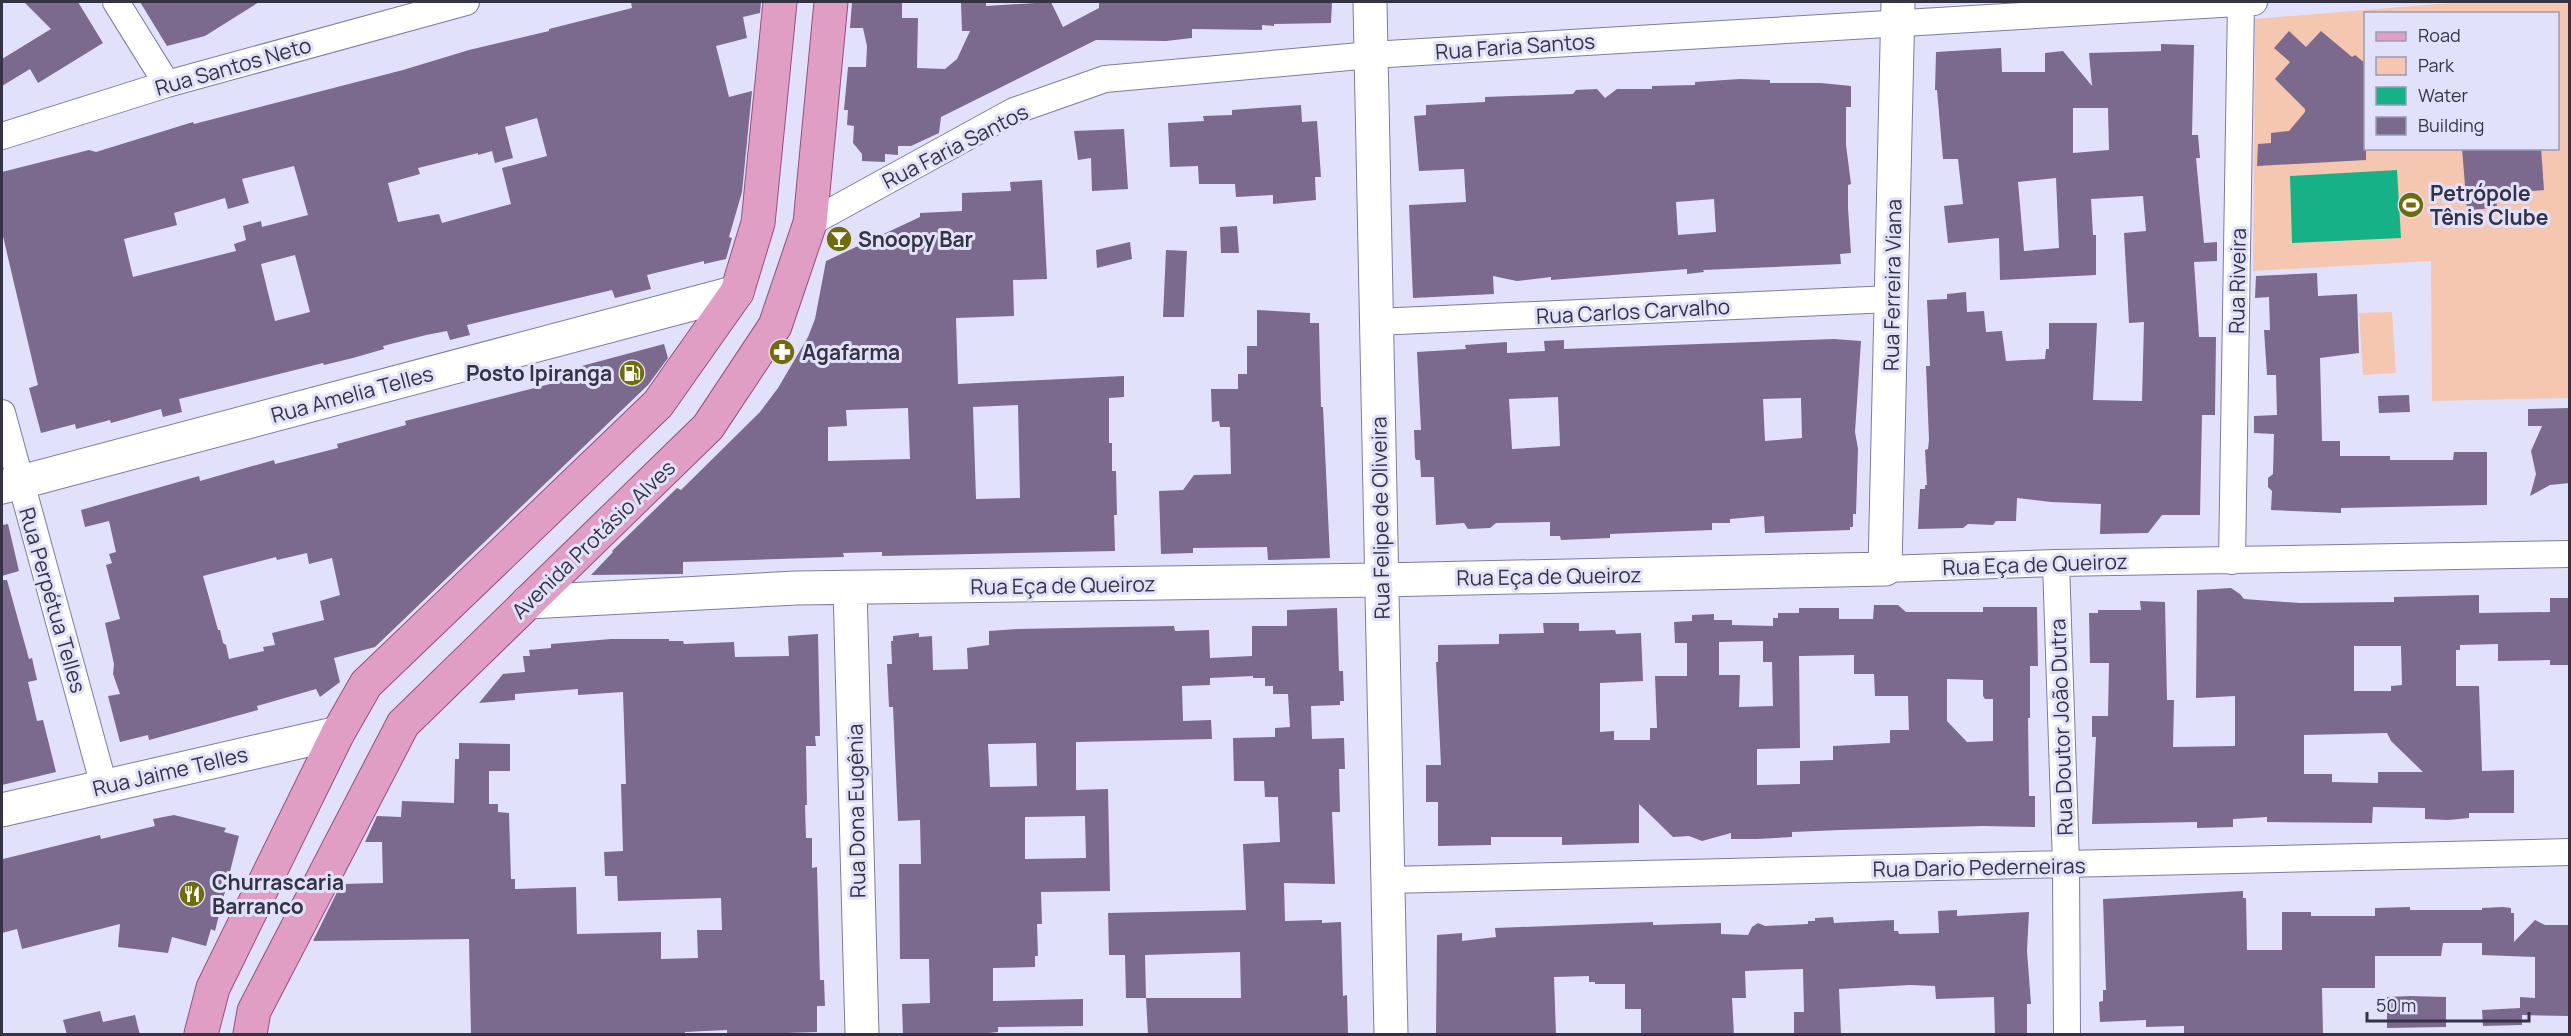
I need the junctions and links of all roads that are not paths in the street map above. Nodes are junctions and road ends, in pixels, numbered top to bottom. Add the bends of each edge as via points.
1 (116, 2) edge
2 (466, 2) edge
3 (780, 2) edge
4 (831, 2) edge
5 (1370, 2) edge
6 (2245, 2) edge
7 (1898, 12) edge
8 (1371, 55) junction
9 (167, 84) junction
10 (2, 136) edge
11 (810, 223) junction
12 (737, 292) junction
13 (1891, 299) junction
14 (1376, 322) junction
15 (2, 413) edge
16 (11, 484) edge
17 (2570, 554) edge
18 (2232, 561) junction
19 (2056, 562) junction
20 (1885, 569) junction
21 (1381, 580) junction
22 (850, 588) junction
23 (528, 602) junction
24 (338, 733) junction
25 (104, 786) junction
26 (2, 810) edge
27 (2570, 852) edge
28 (2066, 864) junction
29 (1388, 880) junction
30 (201, 1035) edge
31 (250, 1035) edge
32 (862, 1035) edge
33 (1391, 1035) edge
34 (2067, 1035) edge

1 - 9 street
2 - 9 street, Rua Santos Neto
3 - 12 main road via 758,223
4 - 11 main road, Avenida Protásio Alves
5 - 8 street, Rua Felipe de Oliveira
6 - 7 street, Rua Faria Santos
6 - 18 street, Rua Riveira
7 - 8 street, Rua Faria Santos
7 - 13 street, Rua Ferreira Viana
8 - 11 street, Rua Faria Santos via 1105,79 1014,111
8 - 14 street, Rua Felipe de Oliveira
9 - 10 street, Rua Santos Neto
11 - 23 main road, Avenida Protásio Alves via 776,326 708,427
12 - 16 street, Rua Amelia Telles
12 - 24 main road via 658,404 366,684
13 - 14 street, Rua Carlos Carvalho
13 - 20 street, Rua Ferreira Viana
14 - 21 street, Rua Felipe de Oliveira
15 - 16 street, Rua Perpétua Telles
16 - 25 street, Rua Perpétua Telles
17 - 18 street, Rua Eça de Queiroz
18 - 19 street, Rua Eça de Queiroz
19 - 20 street, Rua Eça de Queiroz
19 - 28 street, Rua Doutor João Dutra
20 - 21 street, Rua Eça de Queiroz
21 - 22 street, Rua Eça de Queiroz
21 - 29 street, Rua Felipe de Oliveira
22 - 23 street, Rua Eça de Queiroz
22 - 32 street, Rua Dona Eugênia
23 - 31 main road, Avenida Protásio Alves via 403,724 254,1011
24 - 25 street, Rua Jaime Telles
24 - 30 main road via 213,988
25 - 26 street, Rua Jaime Telles
27 - 28 street, Rua Dario Pederneiras
28 - 29 street, Rua Dario Pederneiras
28 - 34 street, Rua Doutor João Dutra
29 - 33 street, Rua Felipe de Oliveira

